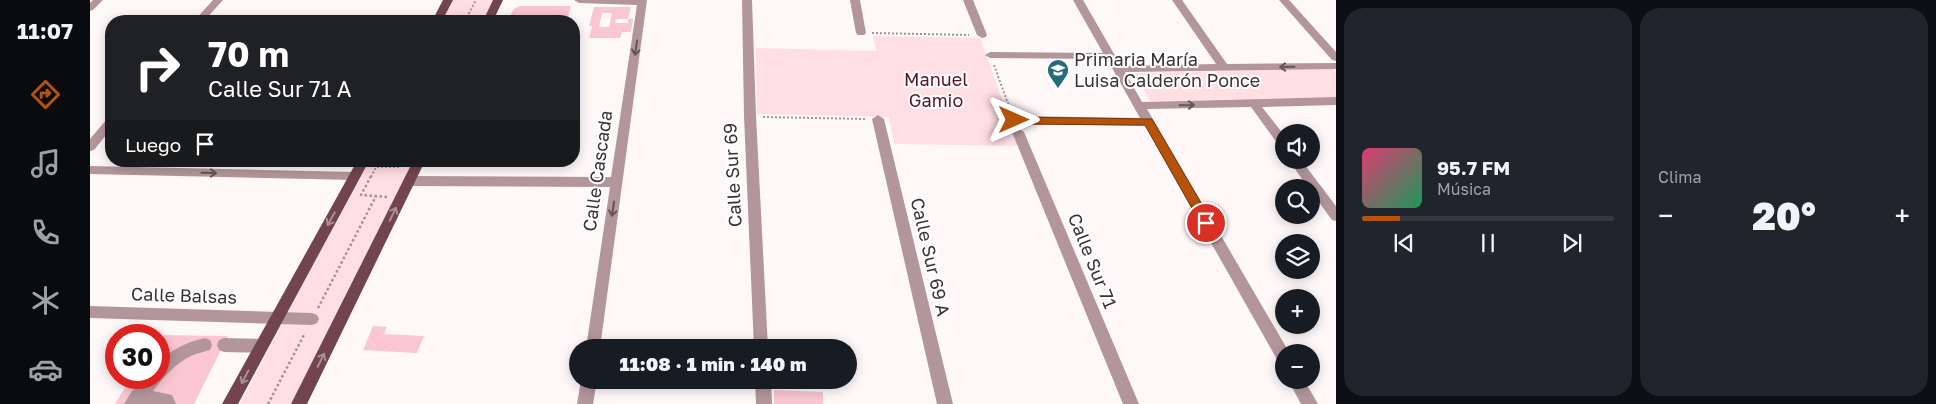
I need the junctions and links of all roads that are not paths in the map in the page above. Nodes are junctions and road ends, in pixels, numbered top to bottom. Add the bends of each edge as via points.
1 (98, 0) edge
2 (218, 0) edge
3 (448, 0) edge
4 (498, 0) edge
5 (579, 0) edge
6 (747, 0) edge
7 (856, 0) edge
8 (968, 0) edge
9 (1078, 0) edge
10 (1176, 0) edge
11 (1284, 0) edge
12 (642, 1) edge
13 (90, 8) edge
14 (204, 15) edge
15 (440, 15) edge
16 (491, 15) edge
17 (861, 33) road end
18 (982, 35) road end
19 (990, 55) road end
20 (1111, 56) junction
21 (1335, 63) edge
22 (1224, 68) junction
23 (1118, 69) junction
24 (1336, 101) edge
25 (1254, 103) junction
26 (1138, 106) junction
27 (878, 119) road end
28 (1148, 122) junction
29 (105, 129) edge
30 (1275, 132) edge
31 (90, 147) edge
32 (416, 167) edge
33 (359, 168) edge
34 (1302, 169) edge
35 (90, 170) edge
36 (409, 181) junction
37 (617, 182) junction
38 (1336, 216) edge
39 (90, 312) edge
40 (276, 317) junction
41 (312, 319) road end
42 (595, 339) edge
43 (761, 339) edge
44 (1276, 344) edge
45 (205, 345) dead end
46 (224, 345) dead end
47 (261, 346) junction
48 (170, 360) edge
49 (144, 389) edge
50 (588, 389) edge
51 (763, 389) edge
52 (1301, 389) edge
53 (134, 400) edge
54 (168, 404) edge
55 (230, 404) edge
56 (300, 404) edge
57 (586, 404) edge
58 (764, 404) edge
59 (945, 404) edge
60 (1131, 404) edge
61 (1310, 404) edge

1 - 13 street
2 - 14 street
3 - 15 main road
4 - 16 main road
5 - 12 street
6 - 43 street, Calle Sur 69
7 - 17 street
8 - 18 street
9 - 20 street
10 - 22 street
11 - 21 street
12 -> 37 street, Calle Cascada
19 - 20 street
20 - 23 street
21 -> 22 street
22 - 23 street
23 - 26 street
24 - 25 street
26 -> 25 street
25 - 30 street
26 - 28 street
27 - 59 street, Calle Sur 69 A
28 - 44 street
28 - 60 street, Calle Sur 71 via 1016,126
29 - 31 street
32 - 36 main road
35 -> 33 street
33 -> 40 main road
34 - 38 street
36 - 37 street
56 -> 36 main road
37 -> 42 street, Calle Cascada
39 - 40 street, Calle Balsas
40 - 41 street, Calle Balsas
40 - 47 main road
45 - 48 street via 190,347
46 - 47 street
47 -> 55 main road
49 - 53 street
50 - 57 street
51 - 58 street
52 - 61 street
53 - 54 street via 167,400

